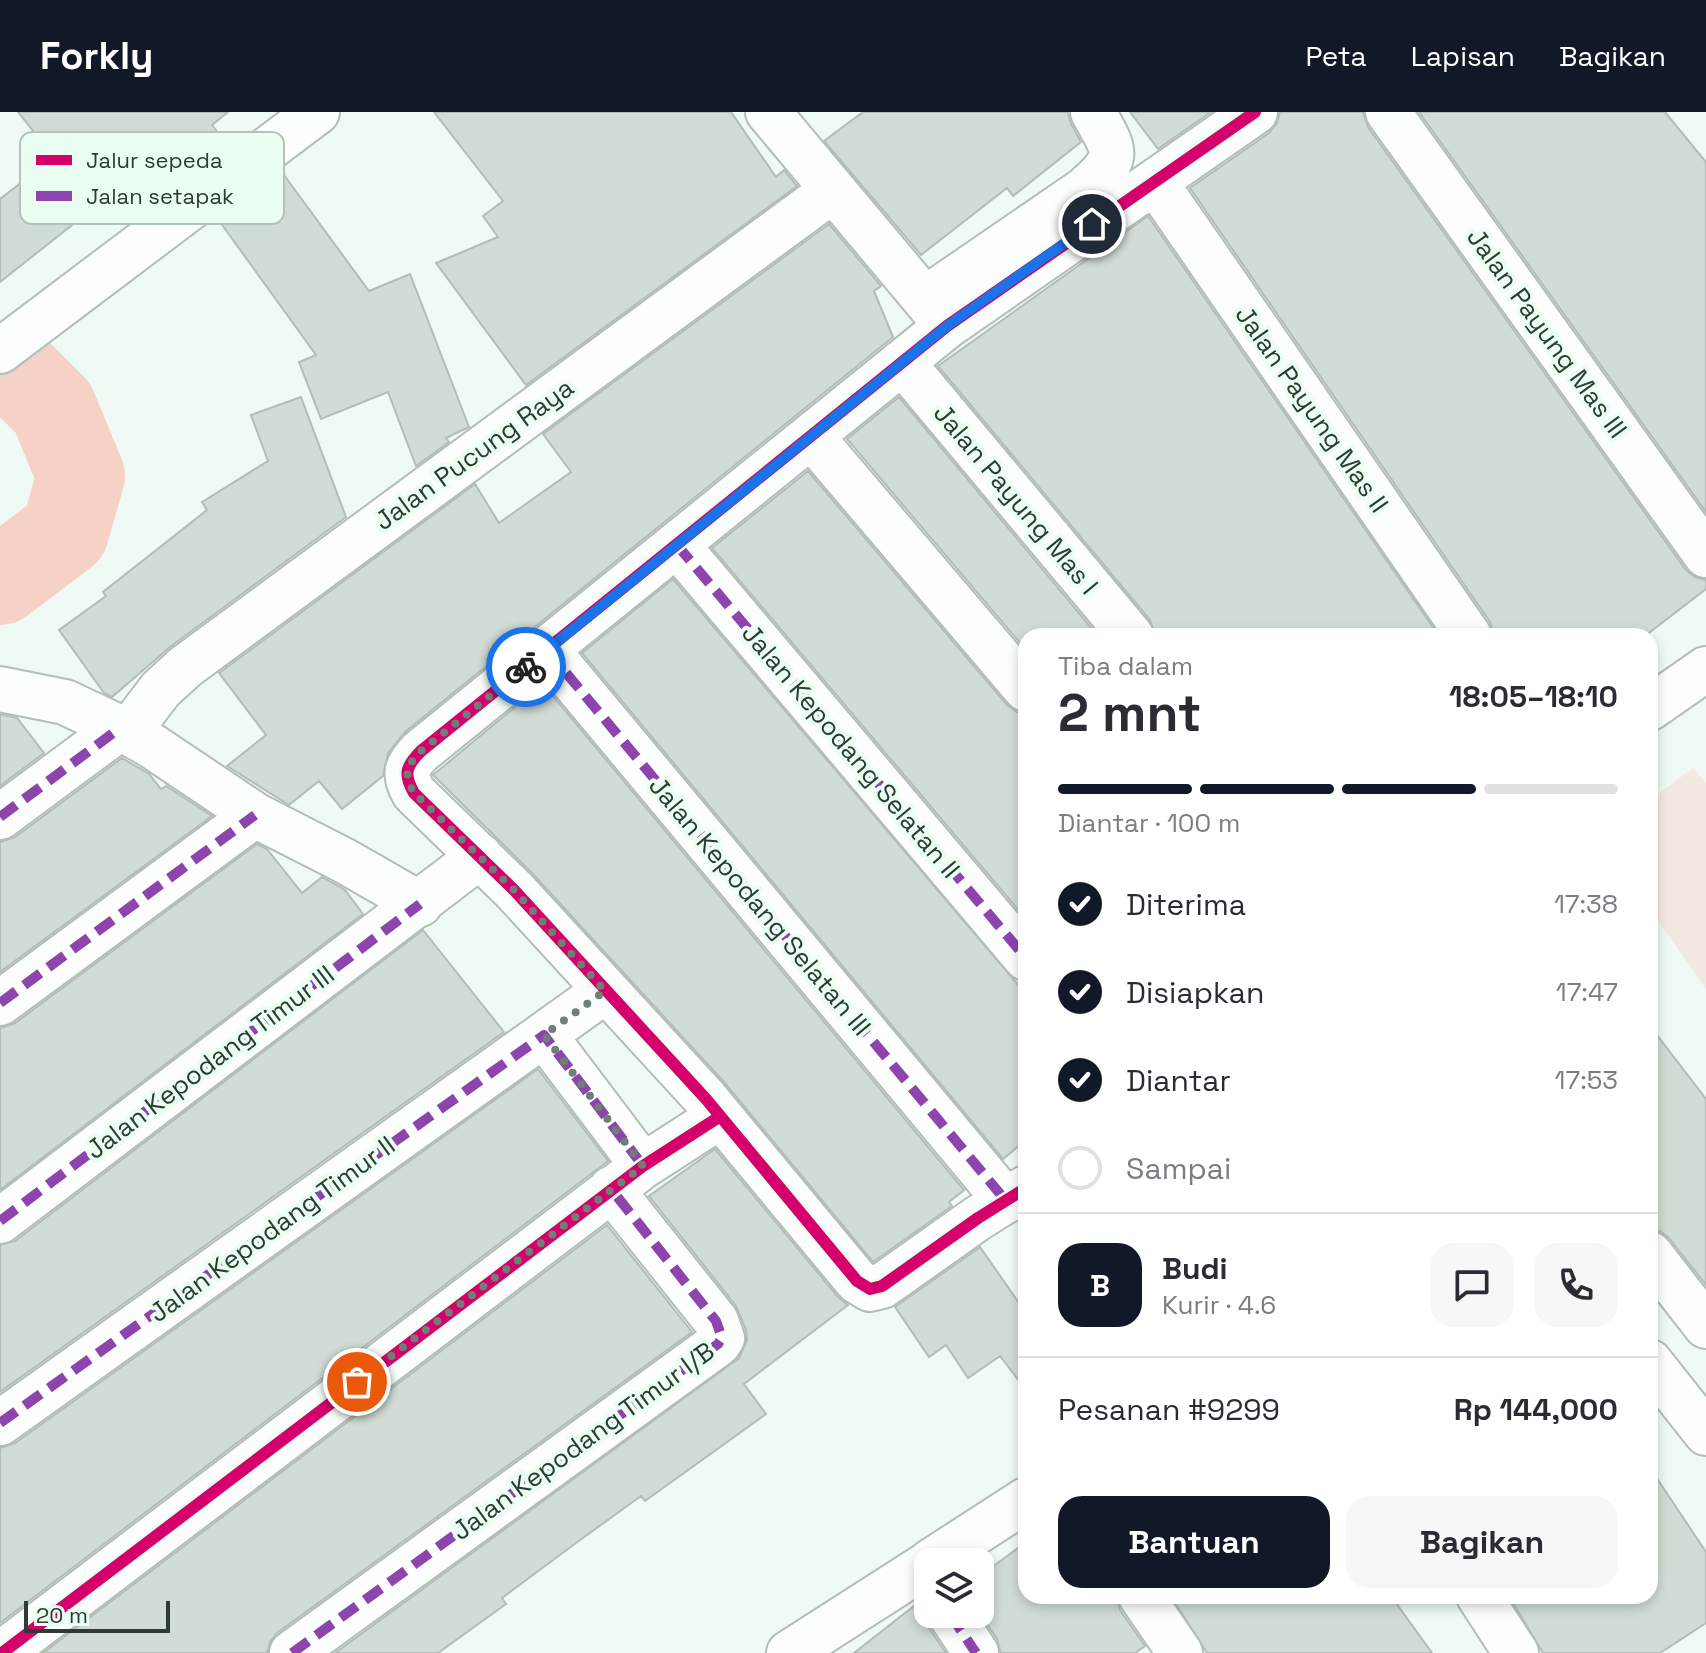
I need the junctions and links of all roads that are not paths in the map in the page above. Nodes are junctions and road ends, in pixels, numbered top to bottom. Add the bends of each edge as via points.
1 (317, 112) edge
2 (768, 112) edge
3 (1093, 112) edge
4 (1255, 112) edge
5 (1388, 112) edge
6 (284, 137) edge
7 (1155, 182) junction
8 (833, 190) junction
9 (168, 224) edge
10 (936, 312) junction
11 (0, 351) edge
12 (902, 362) junction
13 (811, 436) junction
14 (677, 545) junction
15 (1706, 555) edge
16 (1124, 628) edge
17 (1463, 628) edge
18 (547, 650) junction
19 (1706, 669) edge
20 (1018, 680) edge
21 (0, 689) edge
22 (1658, 702) edge
23 (129, 726) junction
24 (255, 815) junction
25 (0, 817) edge
26 (480, 856) junction
27 (420, 904) junction
28 (1018, 949) edge
29 (605, 991) junction
30 (0, 1003) edge
31 (544, 1035) junction
32 (719, 1117) junction
33 (627, 1177) junction
34 (1016, 1194) edge
35 (0, 1221) edge
36 (1658, 1264) edge
37 (1706, 1326) edge
38 (1658, 1372) edge
39 (0, 1423) edge
40 (1706, 1433) edge
41 (1018, 1506) edge
42 (957, 1548) edge
43 (914, 1577) edge
44 (1146, 1604) edge
45 (1484, 1604) edge
46 (959, 1628) edge
47 (2, 1653) edge
48 (292, 1653) edge
49 (789, 1653) edge
50 (976, 1653) edge
51 (1180, 1653) edge
52 (1516, 1653) edge

1 - 6 street
2 - 8 street
3 - 10 street via 1112,154 1108,169
4 - 7 street
5 - 15 street, Jalan Payung Mas III
7 - 10 street
7 - 17 street, Jalan Payung Mas II
8 - 10 street
8 - 23 street, Jalan Pucung Raya via 185,667
9 - 11 street
10 - 12 street
12 - 13 street
12 - 16 street, Jalan Payung Mas I
13 - 14 street
13 - 20 street
14 - 18 street
14 - 28 street, Jalan Kepodang Selatan II
18 - 26 street via 409,763 407,781 414,793
18 - 34 street, Jalan Kepodang Selatan III via 974,1162
19 - 22 street
21 - 23 street via 65,702
23 - 24 street
23 - 25 street, Jalan Pucung Raya
24 - 27 street
24 - 30 street
26 - 27 street, Jalan Kepodang Timur III
26 - 29 street
27 - 35 street, Jalan Kepodang Timur III
29 - 31 street, Jalan Kepodang Timur II
29 - 32 street
31 - 33 street
31 - 39 street, Jalan Kepodang Timur II
32 - 33 street
32 - 34 street via 857,1281 870,1289 882,1286
33 - 47 street
33 - 48 street, Jalan Kepodang Timur I/B via 716,1321 722,1338 718,1344
36 - 37 street
38 - 40 street
41 - 42 street
43 - 49 street
44 - 51 street
45 - 52 street
46 - 50 street

